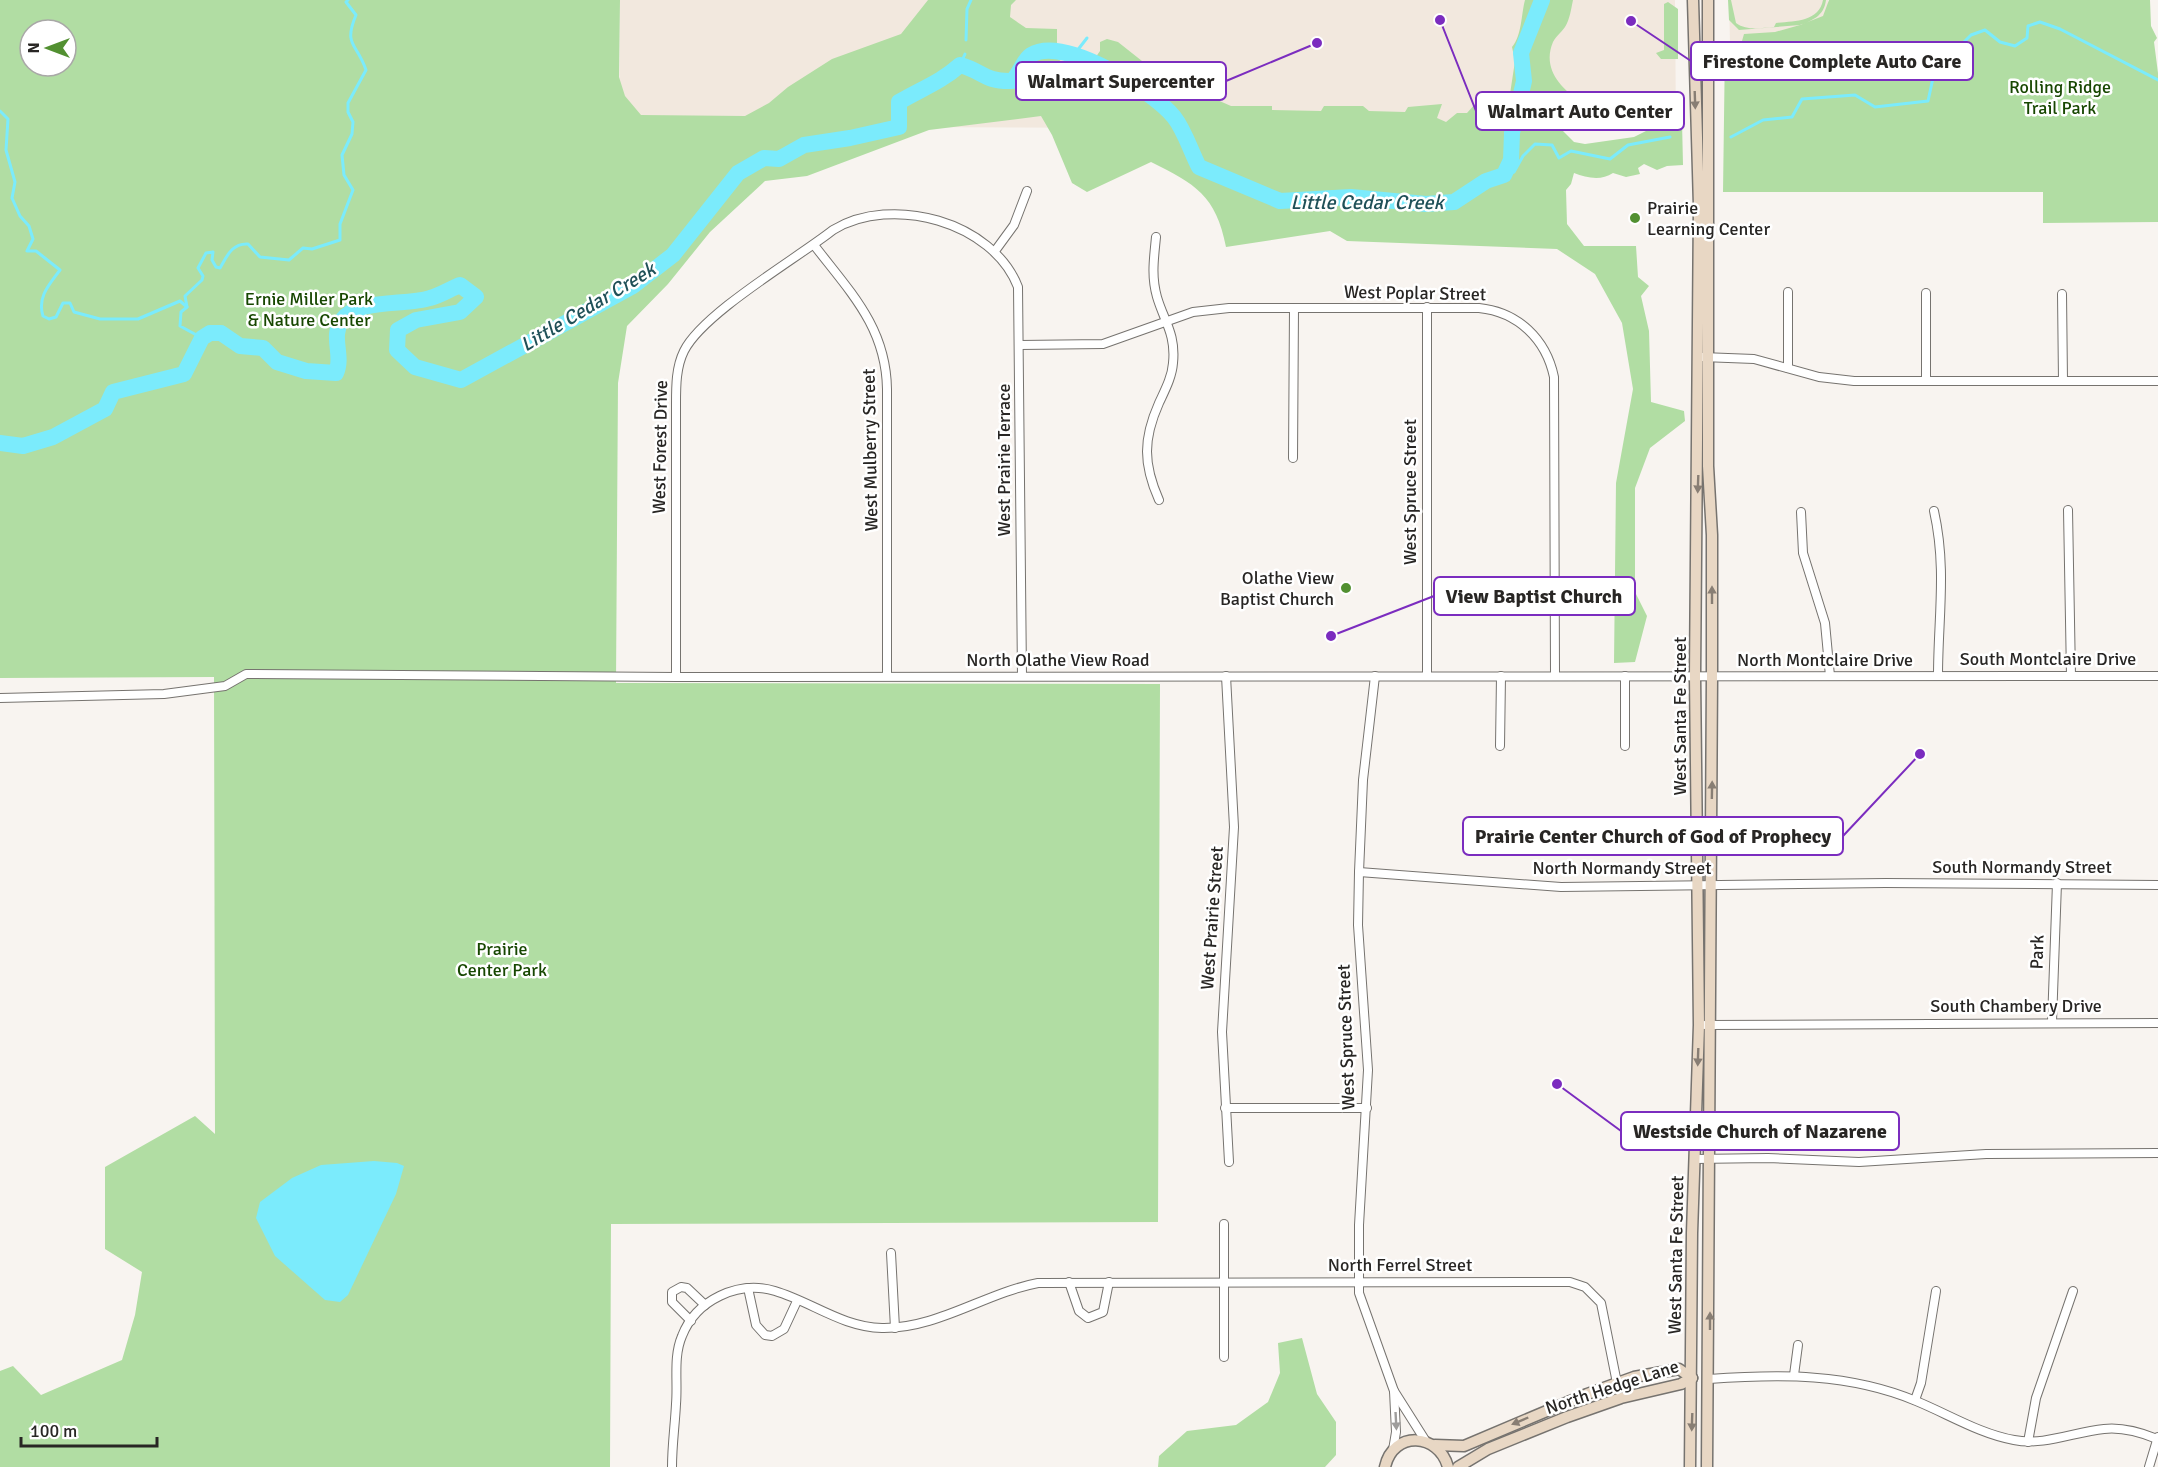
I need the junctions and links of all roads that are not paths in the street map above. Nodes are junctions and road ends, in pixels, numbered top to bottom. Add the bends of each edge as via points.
1 (1693, 0) edge
2 (1708, 0) edge
3 (1027, 191) dead end
4 (1156, 237) dead end
5 (814, 245) junction
6 (995, 251) junction
7 (1788, 292) dead end
8 (1926, 293) dead end
9 (2062, 294) dead end
10 (1426, 307) junction
11 (1294, 308) junction
12 (1168, 321) junction
13 (1020, 345) junction
14 (1704, 357) junction
15 (1788, 368) junction
16 (1926, 381) junction
17 (2063, 381) junction
18 (2158, 381) edge
19 (1293, 458) dead end
20 (1159, 500) dead end
21 (2068, 510) dead end
22 (1801, 512) dead end
23 (1934, 512) dead end
24 (887, 675) junction
25 (1022, 676) junction
26 (1226, 676) junction
27 (1375, 676) junction
28 (1427, 676) junction
29 (1501, 676) junction
30 (1555, 676) junction
31 (1625, 676) junction
32 (1695, 676) junction
33 (1712, 676) junction
34 (1830, 676) junction
35 (1938, 676) junction
36 (2071, 676) junction
37 (2158, 676) edge
38 (676, 677) junction
39 (0, 698) edge
40 (1500, 746) dead end
41 (1625, 746) dead end
42 (1359, 872) junction
43 (1886, 883) joint
44 (2057, 883) junction
45 (1704, 884) junction
46 (2158, 885) edge
47 (2052, 1022) junction
48 (2158, 1023) edge
49 (1704, 1025) junction
50 (1225, 1108) junction
51 (1367, 1108) junction
52 (2158, 1153) edge
53 (1709, 1159) junction
54 (1695, 1160) junction
55 (1229, 1162) dead end
56 (1224, 1224) dead end
57 (891, 1253) dead end
58 (1359, 1281) junction
59 (1070, 1282) junction
60 (1109, 1282) junction
61 (1224, 1282) junction
62 (748, 1288) junction
63 (1936, 1291) dead end
64 (2073, 1291) dead end
65 (797, 1301) junction
66 (705, 1305) junction
67 (689, 1323) junction
68 (895, 1328) junction
69 (1798, 1345) dead end
70 (1224, 1357) dead end
71 (1794, 1374) junction
72 (1692, 1378) junction
73 (1709, 1379) junction
74 (1617, 1383) junction
75 (1394, 1391) junction
76 (1915, 1400) junction
77 (2158, 1438) edge
78 (1425, 1440) junction
79 (2028, 1442) junction
80 (1435, 1445) junction
81 (1393, 1450) junction
82 (1384, 1465) edge
83 (672, 1467) edge
84 (1448, 1467) edge
85 (1458, 1467) edge
86 (1690, 1467) edge
87 (1707, 1467) edge
88 (2149, 1467) edge

1 -> 14 street, West Santa Fe Street
2 - 14 street, West Santa Fe Street
3 - 6 street via 1014,225
4 - 12 street via 1153,279
5 - 6 street, West Prairie Terrace via 853,221 896,214 966,232
5 - 24 street, West Mulberry Street via 876,330 885,356
5 - 38 street, West Forest Drive via 707,322 680,362 676,404
6 - 13 street, West Prairie Terrace via 1009,267 1018,287
7 - 15 street
8 - 16 street
9 - 17 street
10 - 11 street, West Poplar Street
10 - 28 street, West Spruce Street
10 - 30 street, West Poplar Street via 1479,308 1504,313 1536,337 1552,368
11 - 12 street, West Poplar Street via 1229,308 1193,312
11 - 19 street
12 - 13 street, West Poplar Street via 1103,344
12 - 20 street via 1173,364 1147,442 1148,476
13 - 25 street, West Prairie Terrace
14 - 15 street via 1754,359
14 -> 32 street, West Santa Fe Street
33 -> 14 street, West Santa Fe Street
15 - 16 street via 1836,380
16 - 17 street
17 - 18 street
21 - 36 street
22 - 34 street via 1803,553 1825,623
23 - 35 street via 1943,581
24 - 25 street, North Olathe View Road
24 - 38 street, North Olathe View Road
25 - 26 street, North Olathe View Road
26 - 27 street, North Olathe View Road
26 - 50 street, West Prairie Street via 1234,827 1222,1032
27 - 28 street, North Olathe View Road
27 - 42 street, West Spruce Street via 1363,780
28 - 29 street, North Olathe View Road
29 - 30 street, North Olathe View Road
29 - 40 street
30 - 31 street, North Olathe View Road
31 - 32 street, North Olathe View Road
31 - 41 street
32 - 33 street, North Olathe View Road
32 - 45 street, West Santa Fe Street
33 - 34 street, North Montclaire Drive
45 -> 33 street, West Santa Fe Street
34 - 35 street, North Montclaire Drive
35 - 36 street, South Montclaire Drive
36 - 37 street, South Montclaire Drive
38 - 39 street, North Olathe View Road via 246,674 225,686 164,694
42 - 45 street, North Normandy Street via 1561,887
42 - 51 street, West Spruce Street
43 - 44 street, South Normandy Street
43 - 45 street, North Normandy Street
44 - 46 street, South Normandy Street
44 - 47 street, Park
45 - 49 street, West Santa Fe Street
47 - 48 street, South Chambery Drive
47 - 49 street, South Chambery Drive
49 - 53 street, West Santa Fe Street
49 -> 54 street, West Santa Fe Street
50 - 51 street
50 - 55 street, West Prairie Street
51 - 58 street, West Spruce Street
52 - 53 street via 1959,1155 1859,1162
53 - 54 street
73 -> 53 street, West Santa Fe Street
54 - 72 street, West Santa Fe Street
56 - 61 street
57 - 68 street
58 - 61 street, North Ferrel Street
58 - 74 street, North Ferrel Street via 1570,1282 1585,1287 1601,1303
58 - 75 street, West Spruce Street via 1362,1305
59 - 60 street, North Ferrel Street
59 - 60 street via 1079,1311 1088,1318 1103,1312
59 - 68 street, North Ferrel Street via 1016,1287 931,1321
60 - 61 street, North Ferrel Street
61 - 70 street
62 - 65 street, North Ferrel Street via 774,1291
62 - 65 street via 756,1325 765,1335 772,1336 784,1329
62 - 66 street, North Ferrel Street via 729,1292
63 - 76 street
64 - 79 street via 2033,1409
65 - 68 street, North Ferrel Street via 850,1323
66 - 67 street, North Ferrel Street
66 - 67 street via 687,1288 672,1292 672,1302
67 - 83 street via 678,1349
69 - 71 street
71 - 73 street
71 - 76 street via 1871,1386
72 - 73 street
72 - 74 street, North Hedge Lane via 1679,1369
72 - 85 street, North Hedge Lane via 1567,1417 1488,1449
72 -> 86 street, West Santa Fe Street
73 - 87 street, West Santa Fe Street
74 -> 80 street, North Hedge Lane via 1464,1446
75 - 78 street, West Spruce Street
75 -> 81 street, West Spruce Street
76 - 79 street via 1991,1434
77 - 79 street via 2104,1429
77 - 88 street
78 - 80 street
78 - 81 street via 1407,1441
80 - 84 street
81 - 82 street

